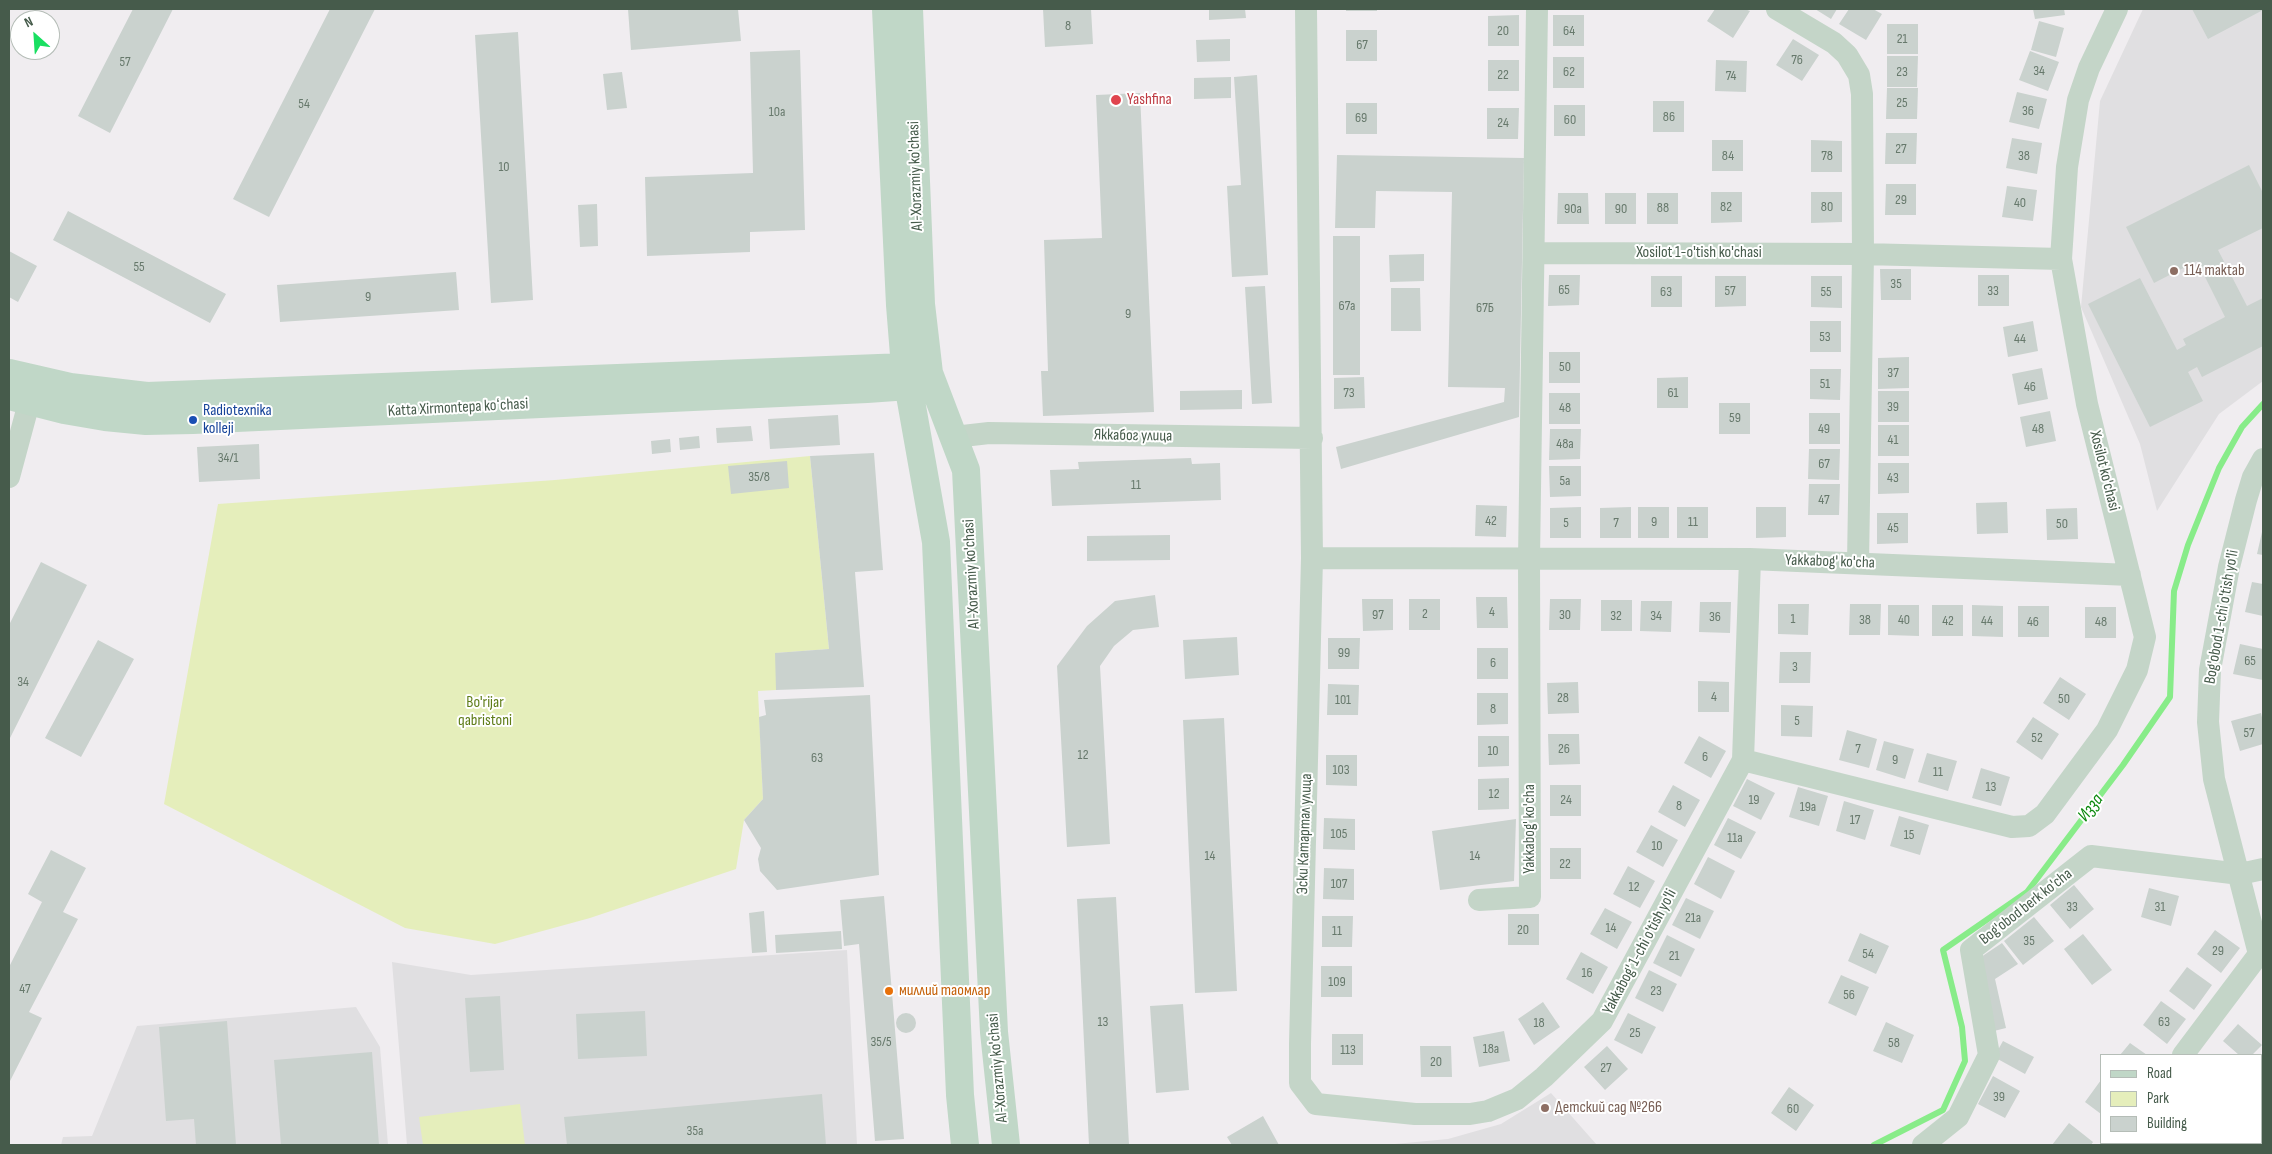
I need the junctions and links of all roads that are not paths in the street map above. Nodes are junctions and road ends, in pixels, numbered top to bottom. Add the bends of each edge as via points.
1 (886, 9) edge
2 (909, 9) edge
3 (1306, 9) edge
4 (1537, 9) edge
5 (1777, 9) edge
6 (2117, 9) edge
7 (1535, 254) junction
8 (1862, 254) junction
9 (2061, 259) junction
10 (9, 373) edge
11 (915, 375) junction
12 (24, 392) edge
13 (954, 437) junction
14 (1312, 438) junction
15 (2263, 459) edge
16 (9, 477) edge
17 (1312, 558) junction
18 (1529, 559) junction
19 (1750, 559) junction
20 (1858, 563) junction
21 (2130, 575) junction
22 (1743, 760) junction
23 (2263, 868) edge
24 (2240, 874) junction
25 (1478, 900) dead end
26 (2184, 1054) edge
27 (1316, 1104) joint
28 (965, 1145) edge
29 (1006, 1145) edge
30 (1923, 1145) edge

1 - 11 main road, Al-Xorazmiy ko'chasi via 900,305
2 - 11 main road, Al-Xorazmiy ko'chasi via 922,304
3 - 14 street, Эски Катартал улица
4 - 7 street
5 - 8 street via 1834,43 1847,54 1860,75
6 - 9 street, Xosilot ko'chasi via 2089,68 2076,108 2067,167
7 - 8 street, Xosilot 1-o'tish ko'chasi
7 - 18 street
8 - 9 street, Xosilot 1-o'tish ko'chasi
8 - 20 street
9 - 21 street, Xosilot ko'chasi via 2087,404
10 - 12 main road, Katta Xirmontepa koʻchasi
11 - 12 main road, Katta Xirmontepa koʻchasi via 146,421 64,410
11 - 13 main road, Al-Xorazmiy ko'chasi
11 - 28 main road, Al-Xorazmiy ko'chasi via 936,542 960,1095
12 - 16 street
13 - 14 street, Яккабог улица via 989,433
13 - 29 main road, Al-Xorazmiy ko'chasi via 966,470 994,1032
14 - 17 street, Эски Катартал улица
15 - 24 street, Bog'obod 1-chi o'tish yo'li via 2241,519 2210,670 2208,722 2214,779
17 - 18 street, Yakkabog' ko'cha
17 - 27 street, Эски Катартал улица via 1300,1083
18 - 19 street, Yakkabog' ko'cha
18 - 25 street, Yakkabog' ko'cha via 1530,897
19 - 20 street, Yakkabog' ko'cha
19 - 22 street, Yakkabog' 1-chi o'tish yo'li
20 - 21 street, Yakkabog' ko'cha
21 - 22 street, Xosilot ko'chasi via 2145,637 2137,670 2107,730 2045,814 2028,826 2012,827
22 - 27 street, Yakkabog' 1-chi o'tish yo'li via 1602,1021 1517,1099 1470,1114 1415,1114
23 - 24 street
24 - 26 street, Bog'obod 1-chi o'tish yo'li via 2259,954
24 - 30 street, Bog'obod berk ko'cha via 2091,856 1971,950 1989,1056 1958,1116

